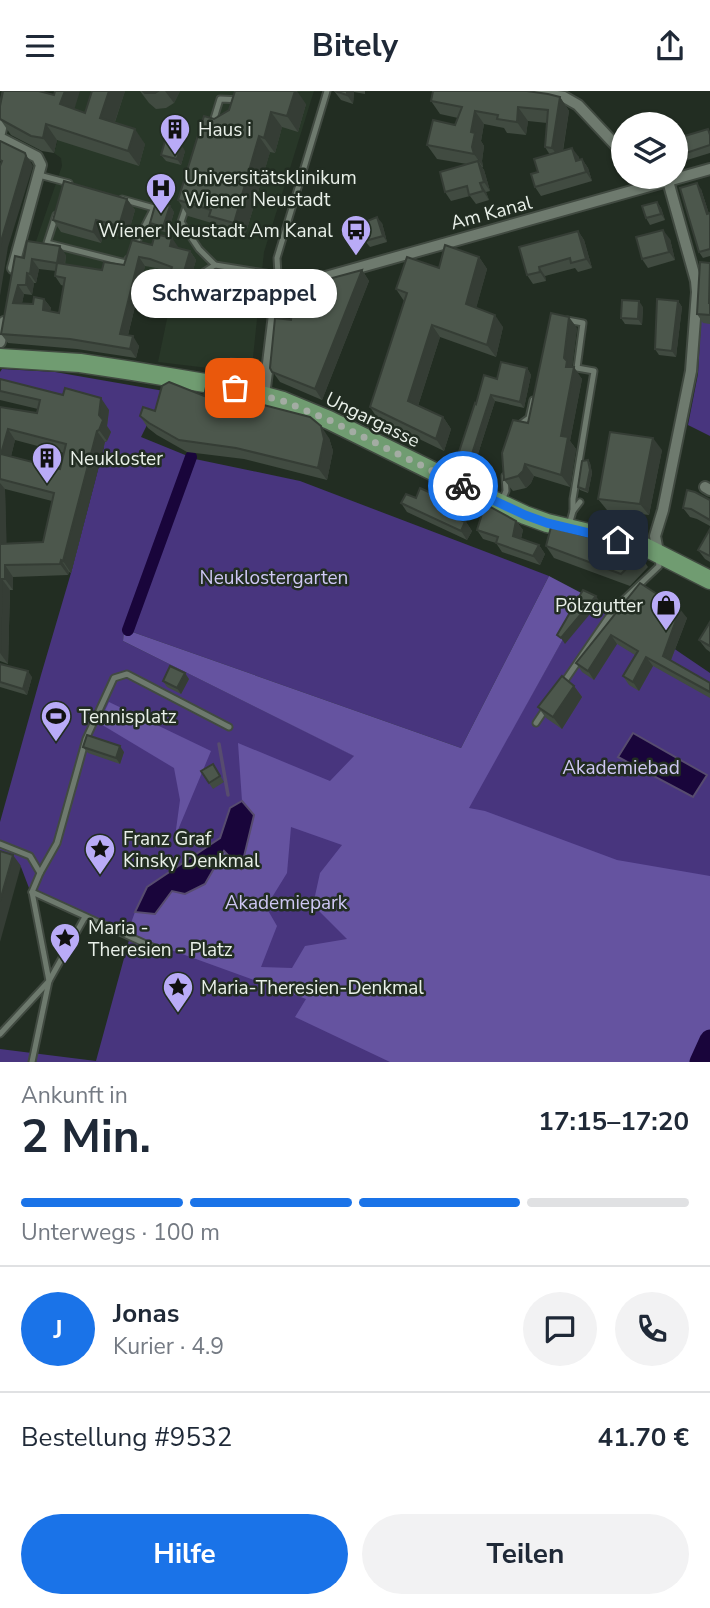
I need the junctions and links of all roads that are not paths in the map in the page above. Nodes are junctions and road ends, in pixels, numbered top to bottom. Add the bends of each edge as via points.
1 (9, 91) edge
2 (221, 91) edge
3 (243, 91) edge
4 (327, 91) edge
5 (523, 91) edge
6 (220, 99) junction
7 (242, 100) junction
8 (239, 111) edge
9 (211, 125) junction
10 (225, 129) edge
11 (0, 135) edge
12 (208, 137) edge
13 (611, 140) edge
14 (710, 169) edge
15 (39, 175) junction
16 (688, 175) edge
17 (67, 182) junction
18 (79, 186) edge
19 (620, 189) edge
20 (670, 189) edge
21 (63, 194) edge
22 (190, 194) edge
23 (117, 197) edge
24 (59, 207) edge
25 (215, 265) junction
26 (155, 274) dead end
27 (278, 275) junction
28 (11, 281) edge
29 (281, 288) junction
30 (6, 306) edge
31 (563, 319) edge
32 (0, 342) edge
33 (0, 358) edge
34 (535, 393) edge
35 (264, 396) junction
36 (520, 415) dead end
37 (518, 426) junction
38 (514, 439) edge
39 (505, 464) edge
40 (580, 502) dead end
41 (500, 504) junction
42 (570, 520) junction
43 (658, 552) junction
44 (710, 580) edge
45 (559, 689) edge
46 (552, 701) edge
47 (536, 723) dead end
48 (229, 727) dead end
49 (0, 844) edge
50 (40, 873) junction
51 (32, 892) junction
52 (85, 917) junction
53 (159, 950) dead end
54 (49, 981) junction
55 (0, 1034) edge
56 (32, 1062) edge

1 - 11 street
2 - 6 lane
3 - 7 lane
4 - 27 lane via 277,258
5 - 13 street via 564,97 578,105
6 - 7 lane
6 - 9 lane
7 - 8 lane
9 - 10 lane
9 - 12 lane
11 - 15 street via 37,157
14 - 16 street, Am Kanal
15 - 17 lane
15 - 28 street
17 - 18 lane
17 - 21 lane
19 - 29 street, Am Kanal
20 - 43 street via 697,292 691,371 655,535
22 - 25 lane via 181,222
23 - 24 lane via 155,208 126,263 47,243
25 - 26 lane via 204,272 194,301 153,286
25 - 27 lane
27 - 29 lane
29 - 35 street
30 - 32 street
31 - 42 lane via 583,323 577,367 594,371
33 - 35 main road, Ungargasse via 80,363
34 - 37 lane via 529,418
35 - 41 main road, Ungargasse via 329,420
36 - 37 lane
37 - 38 lane
39 - 41 lane via 506,491
40 - 42 lane
41 - 42 main road, Ungargasse via 536,519
42 - 43 main road, Ungargasse
43 - 44 main road, Ungargasse
43 - 45 lane via 659,566 614,610
46 - 47 lane
48 - 50 lane via 127,674 114,678 86,739 57,843
49 - 50 lane via 30,856
50 - 51 lane
51 - 52 lane
51 - 54 lane
52 - 53 lane
52 - 54 lane
54 - 55 lane
54 - 56 lane

